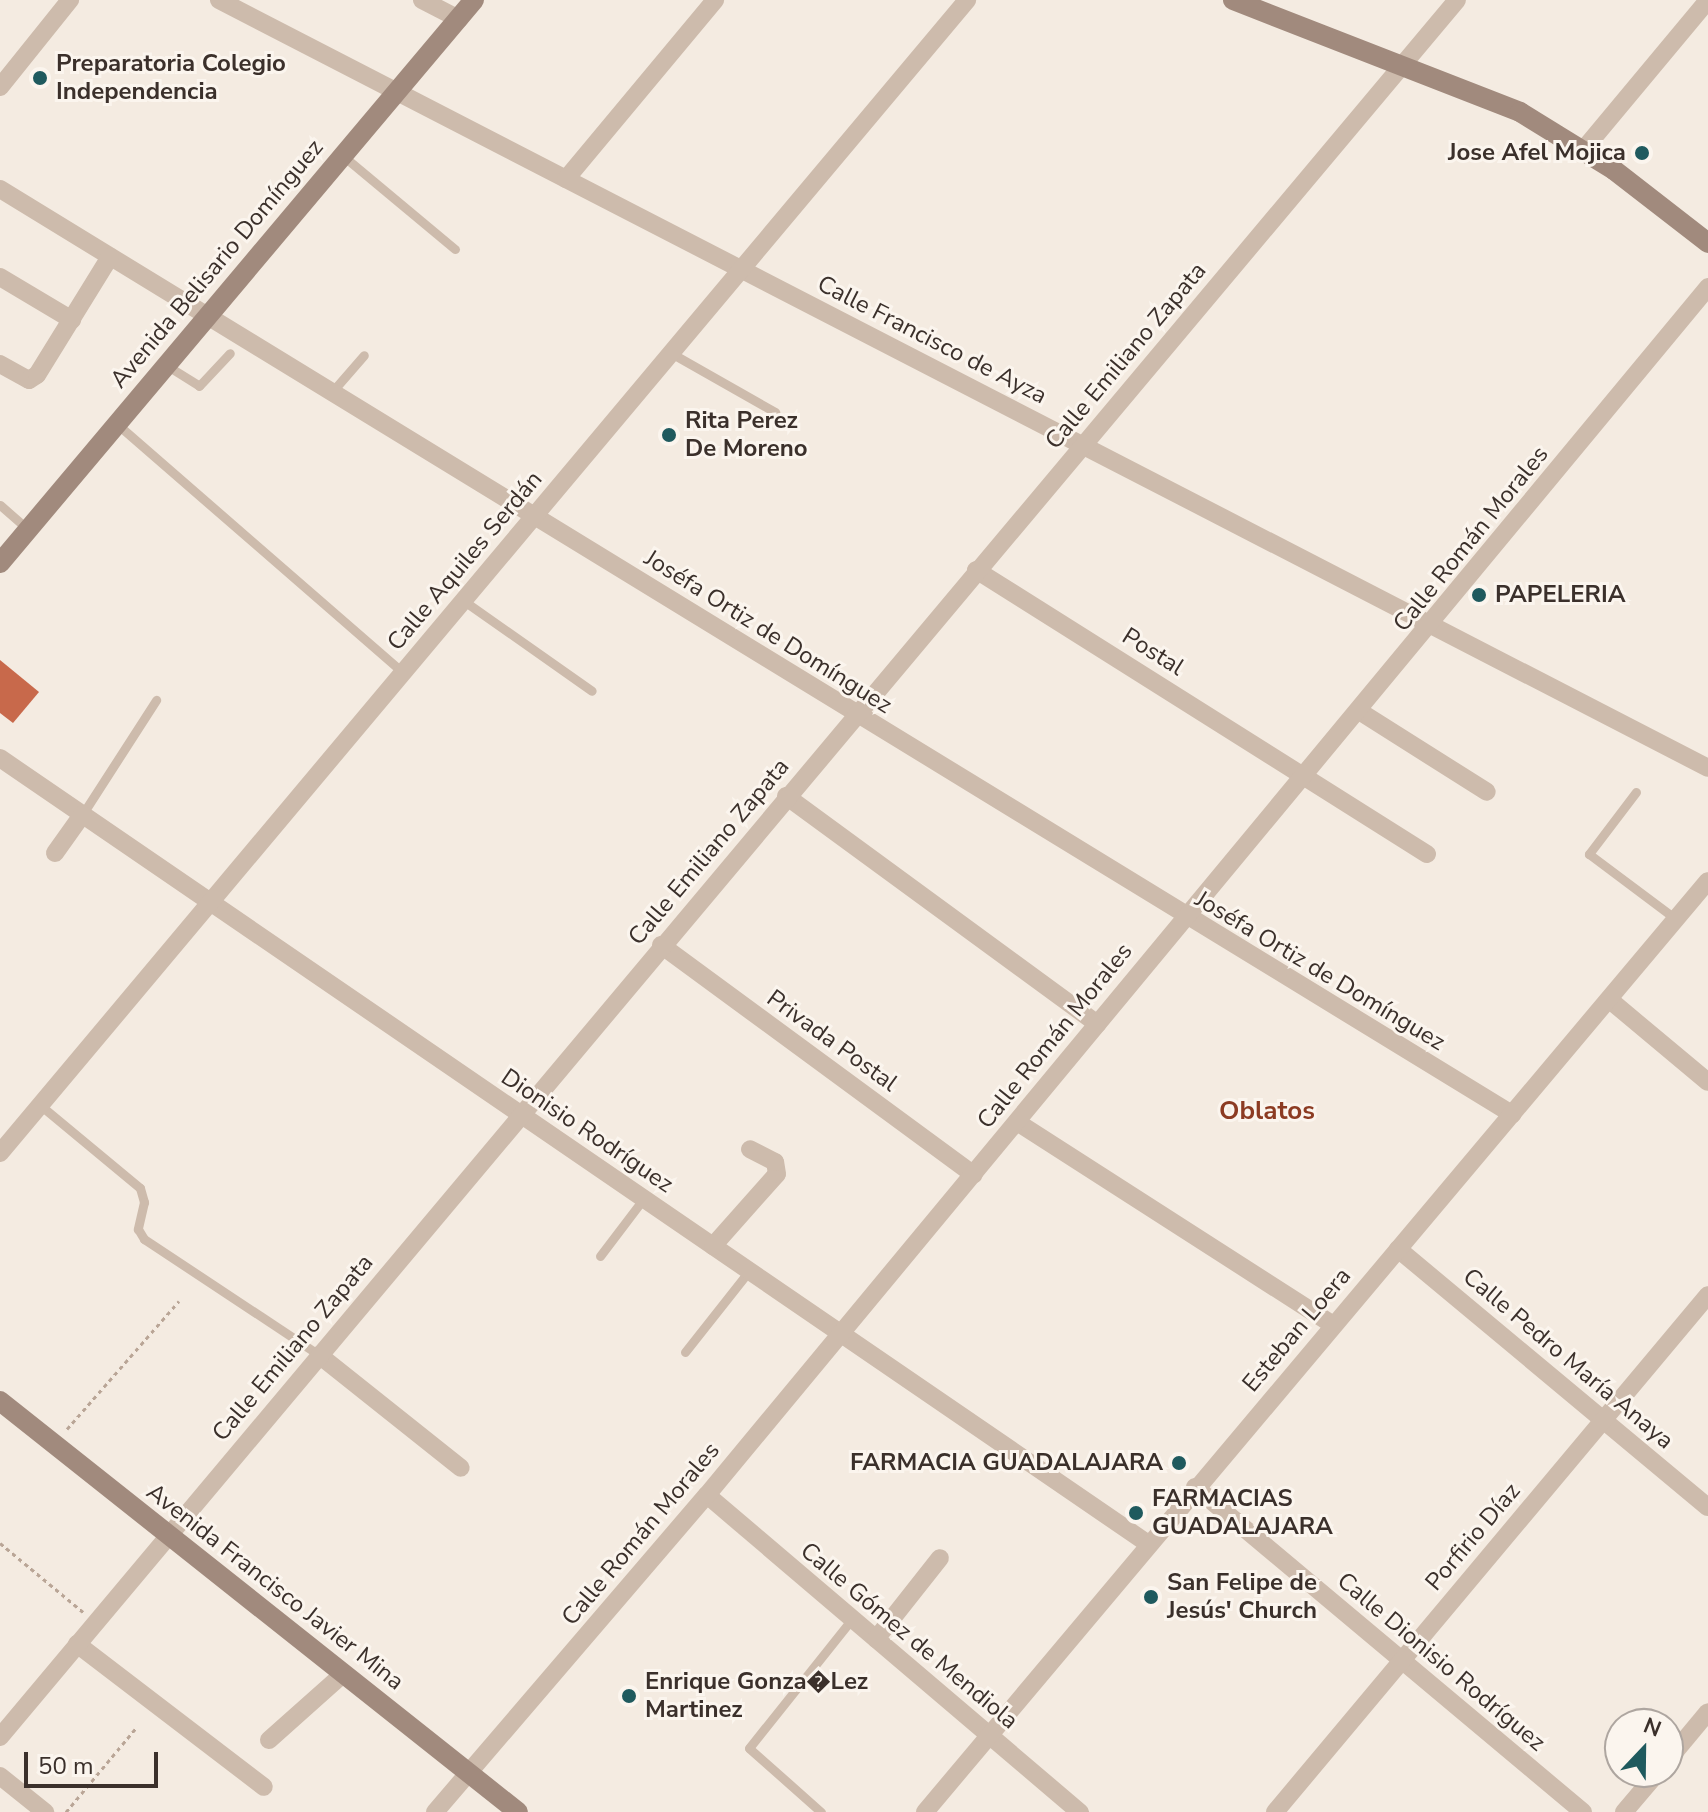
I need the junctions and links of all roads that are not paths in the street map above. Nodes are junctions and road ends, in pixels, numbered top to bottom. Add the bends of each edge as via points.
1 (70, 0) edge
2 (219, 0) edge
3 (422, 0) edge
4 (474, 0) edge
5 (715, 0) edge
6 (967, 0) edge
7 (1233, 0) edge
8 (1457, 0) edge
9 (1708, 0) edge
10 (459, 19) junction
11 (1403, 65) junction
12 (0, 87) edge
13 (394, 90) junction
14 (1584, 149) junction
15 (342, 155) junction
16 (566, 179) junction
17 (2, 195) edge
18 (1708, 243) edge
19 (455, 249) dead end
20 (110, 257) junction
21 (741, 268) junction
22 (0, 277) edge
23 (1708, 287) edge
24 (207, 316) junction
25 (72, 320) junction
26 (230, 353) dead end
27 (671, 353) junction
28 (364, 355) dead end
29 (0, 364) edge
30 (166, 365) junction
31 (331, 393) junction
32 (775, 412) dead end
33 (117, 424) junction
34 (1082, 445) junction
35 (0, 505) edge
36 (534, 517) junction
37 (28, 530) junction
38 (0, 563) edge
39 (976, 570) junction
40 (464, 601) junction
41 (1433, 625) junction
42 (403, 673) junction
43 (592, 691) dead end
44 (156, 700) dead end
45 (1359, 711) junction
46 (855, 714) junction
47 (0, 758) edge
48 (1708, 768) edge
49 (1305, 775) junction
50 (1487, 792) dead end
51 (1636, 792) dead end
52 (786, 796) junction
53 (82, 815) junction
54 (55, 853) dead end
55 (1427, 854) dead end
56 (1708, 881) edge
57 (210, 903) junction
58 (1183, 917) junction
59 (1676, 919) junction
60 (661, 945) junction
61 (1611, 1001) junction
62 (1097, 1024) junction
63 (1708, 1082) edge
64 (40, 1105) junction
65 (520, 1114) junction
66 (1512, 1114) junction
67 (1017, 1122) junction
68 (750, 1149) dead end
69 (0, 1153) edge
70 (974, 1175) junction
71 (644, 1198) junction
72 (713, 1246) junction
73 (1398, 1249) junction
74 (600, 1256) dead end
75 (749, 1271) junction
76 (1708, 1295) edge
77 (1333, 1325) junction
78 (841, 1333) junction
79 (685, 1352) dead end
80 (319, 1355) junction
81 (0, 1401) edge
82 (1603, 1420) junction
83 (461, 1468) dead end
84 (1195, 1487) junction
85 (707, 1495) junction
86 (1708, 1507) edge
87 (168, 1535) junction
88 (1147, 1543) junction
89 (940, 1558) dead end
90 (852, 1619) junction
91 (876, 1639) junction
92 (77, 1644) junction
93 (1401, 1659) junction
94 (343, 1674) junction
95 (1708, 1712) edge
96 (989, 1736) junction
97 (0, 1737) edge
98 (269, 1740) dead end
99 (1684, 1741) edge
100 (469, 1773) junction
101 (0, 1776) edge
102 (264, 1787) dead end
103 (1644, 1788) edge
104 (45, 1812) edge
105 (435, 1812) edge
106 (518, 1812) edge
107 (821, 1812) edge
108 (925, 1812) edge
109 (1080, 1812) edge
110 (1275, 1812) edge
111 (1583, 1812) edge
112 (1624, 1812) edge

1 - 12 street
2 - 13 street, Calle Francisco de Ayza
3 - 10 street
4 - 10 main road, Avenida Belisario Domínguez
5 - 16 street
6 - 21 street, Calle Aquiles Serdán
7 - 11 main road
8 - 11 street, Calle Emiliano Zapata
9 - 14 street
10 - 13 main road, Avenida Belisario Domínguez
11 - 14 main road via 1520,112
11 - 34 street, Calle Emiliano Zapata
13 - 15 main road, Avenida Belisario Domínguez
13 - 16 street, Calle Francisco de Ayza
14 - 18 main road
15 - 19 lane
15 - 24 main road, Avenida Belisario Domínguez
16 - 21 street, Calle Francisco de Ayza
17 - 20 street, Joséfa Ortiz de Domínguez
20 - 24 street, Joséfa Ortiz de Domínguez
20 - 25 street
21 - 27 street, Calle Aquiles Serdán
21 - 34 street, Calle Francisco de Ayza
22 - 25 street
23 - 41 street, Calle Román Morales
24 - 30 main road, Avenida Belisario Domínguez
24 - 31 street, Joséfa Ortiz de Domínguez
25 - 29 street via 29,380
26 - 30 lane via 199,386
27 - 32 lane
27 - 36 street, Calle Aquiles Serdán
28 - 31 lane
30 - 33 main road, Avenida Belisario Domínguez
31 - 36 street, Joséfa Ortiz de Domínguez
33 - 37 main road, Avenida Belisario Domínguez
33 - 42 lane
34 - 39 street, Calle Emiliano Zapata
34 - 41 street, Calle Francisco de Ayza
35 - 37 lane
36 - 40 street, Calle Aquiles Serdán
36 - 46 street, Joséfa Ortiz de Domínguez
37 - 38 main road, Avenida Belisario Domínguez
39 - 46 street, Calle Emiliano Zapata
39 - 49 street, Postal
40 - 42 street, Calle Aquiles Serdán
40 - 43 lane
41 - 45 street, Calle Román Morales
41 - 48 street, Calle Francisco de Ayza
42 - 57 street, Calle Aquiles Serdán
44 - 53 lane
45 - 49 street, Calle Román Morales
45 - 50 street
46 - 52 street, Calle Emiliano Zapata
46 - 58 street, Joséfa Ortiz de Domínguez
47 - 53 street, Dionisio Rodríguez
49 - 55 street, Postal
49 - 58 street, Calle Román Morales
51 - 59 lane via 1589,854
52 - 60 street, Calle Emiliano Zapata
52 - 62 street
53 - 54 street
53 - 57 street, Dionisio Rodríguez
56 - 59 street, Esteban Loera
57 - 64 street, Calle Aquiles Serdán
57 - 65 street, Dionisio Rodríguez
58 - 62 street, Calle Román Morales
58 - 66 street, Joséfa Ortiz de Domínguez
59 - 61 street, Esteban Loera
60 - 65 street, Calle Emiliano Zapata
60 - 70 street, Privada Postal
61 - 63 street
61 - 66 street, Esteban Loera
62 - 67 street, Calle Román Morales
64 - 69 street, Calle Aquiles Serdán
64 - 80 lane via 140,1188 144,1202 138,1229 144,1239
65 - 71 street, Dionisio Rodríguez
65 - 80 street, Calle Emiliano Zapata
66 - 73 street, Esteban Loera
67 - 70 street, Calle Román Morales
67 - 77 street
68 - 72 street via 775,1162 777,1174
70 - 78 street, Calle Román Morales
71 - 72 street, Dionisio Rodríguez
71 - 74 lane
72 - 75 street, Dionisio Rodríguez
73 - 77 street, Esteban Loera
73 - 82 street, Calle Pedro María Anaya
75 - 78 street, Dionisio Rodríguez
75 - 79 lane
76 - 82 street, Porfirio Díaz
77 - 84 street, Esteban Loera
78 - 85 street, Calle Román Morales
78 - 88 street, Dionisio Rodríguez
80 - 83 street
80 - 87 street, Calle Emiliano Zapata
81 - 87 main road, Avenida Francisco Javier Mina
82 - 86 street, Calle Pedro María Anaya
82 - 93 street, Porfirio Díaz
84 - 88 street, Esteban Loera
84 - 93 street, Calle Dionisio Rodríguez
85 - 90 street, Calle Gómez de Mendiola
85 - 100 street, Calle Román Morales
87 - 92 street, Calle Emiliano Zapata
87 - 94 main road, Avenida Francisco Javier Mina
88 - 96 street, Esteban Loera
89 - 91 street
90 - 91 street, Calle Gómez de Mendiola
90 - 107 lane via 749,1748
91 - 96 street, Calle Gómez de Mendiola
92 - 97 street, Calle Emiliano Zapata
92 - 102 street
93 - 110 street, Porfirio Díaz
93 - 111 street, Calle Dionisio Rodríguez
94 - 98 street
94 - 100 main road, Avenida Francisco Javier Mina
95 - 99 street
96 - 108 street, Esteban Loera
96 - 109 street, Calle Gómez de Mendiola
100 - 105 street, Calle Román Morales
100 - 106 main road, Avenida Francisco Javier Mina
101 - 104 street
103 - 112 street

